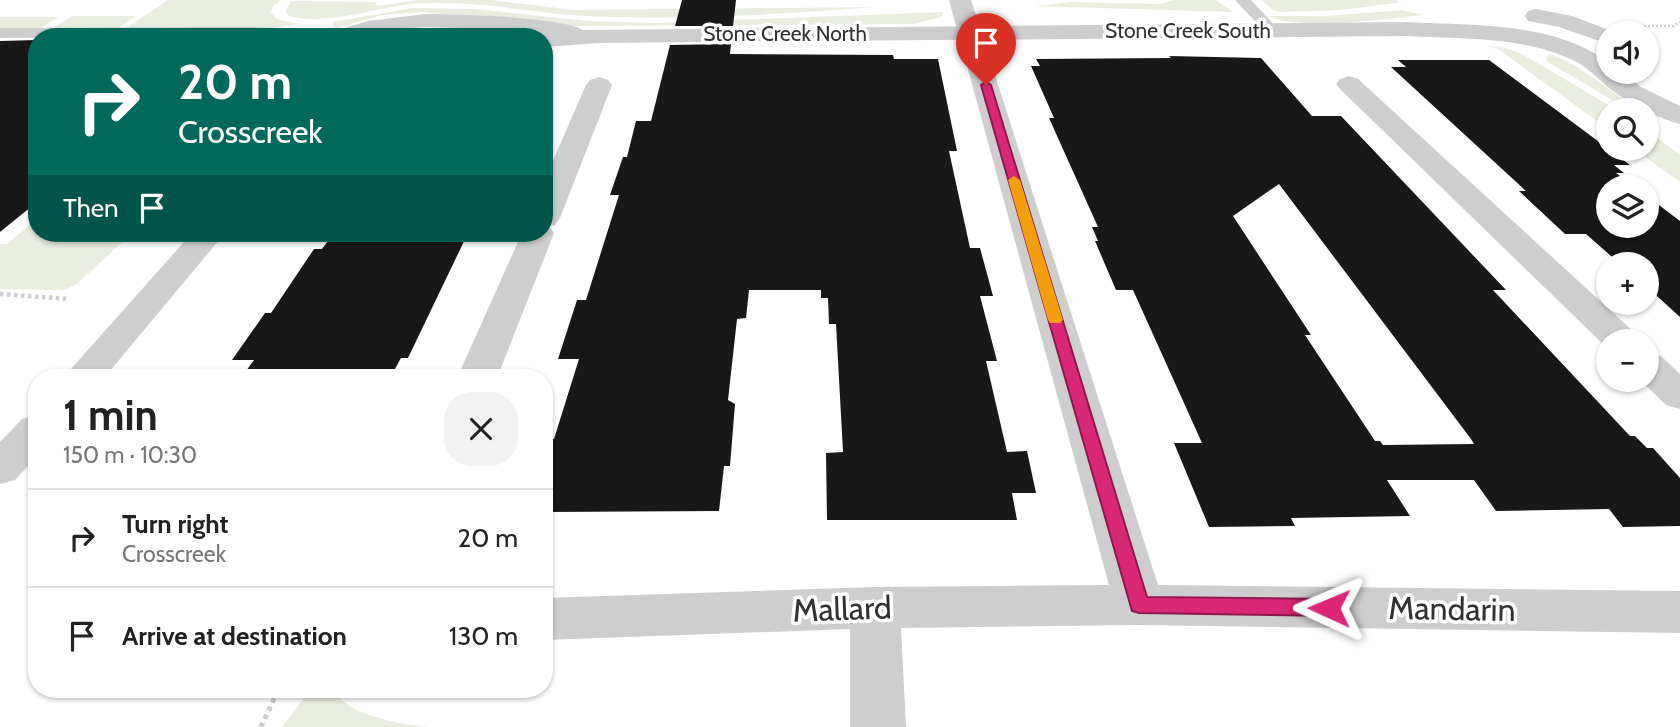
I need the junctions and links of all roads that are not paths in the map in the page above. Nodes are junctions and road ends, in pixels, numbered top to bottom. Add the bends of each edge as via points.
1 (1242, 0) edge
2 (965, 16) edge
3 (365, 28) edge
4 (520, 28) edge
5 (1406, 29) junction
6 (553, 31) edge
7 (1272, 31) junction
8 (0, 33) edge
9 (28, 33) edge
10 (1596, 33) edge
11 (599, 36) junction
12 (553, 39) edge
13 (1349, 84) dead end
14 (1657, 84) edge
15 (599, 85) dead end
16 (1680, 110) edge
17 (1680, 116) edge
18 (553, 196) edge
19 (201, 242) edge
20 (534, 242) edge
21 (1609, 329) edge
22 (91, 369) edge
23 (481, 369) edge
24 (1659, 376) edge
25 (1680, 396) edge
26 (28, 439) edge
27 (0, 469) edge
28 (1139, 605) junction
29 (875, 608) junction
30 (1680, 612) edge
31 (553, 619) edge
32 (878, 727) edge

1 - 7 lane
2 - 7 street, Stone Creek South
2 - 11 street, Stone Creek North
2 - 28 street
3 - 4 street, Stone Creek North via 441,20
5 - 7 street, Stone Creek South
5 - 10 street, Stone Creek South via 1496,14 1564,21
5 - 17 street, Stone Creek South via 1512,36 1555,44 1587,58 1631,92
6 - 11 street, Stone Creek North
8 - 9 lane
11 - 12 street, Stone Creek North
13 - 21 street
14 - 16 street
15 - 18 street
19 - 22 street
20 - 23 street
24 - 25 street
26 - 27 street
28 - 29 street, Mallard
28 - 30 street, Mandarin
29 - 31 street, Mallard
29 - 32 street

